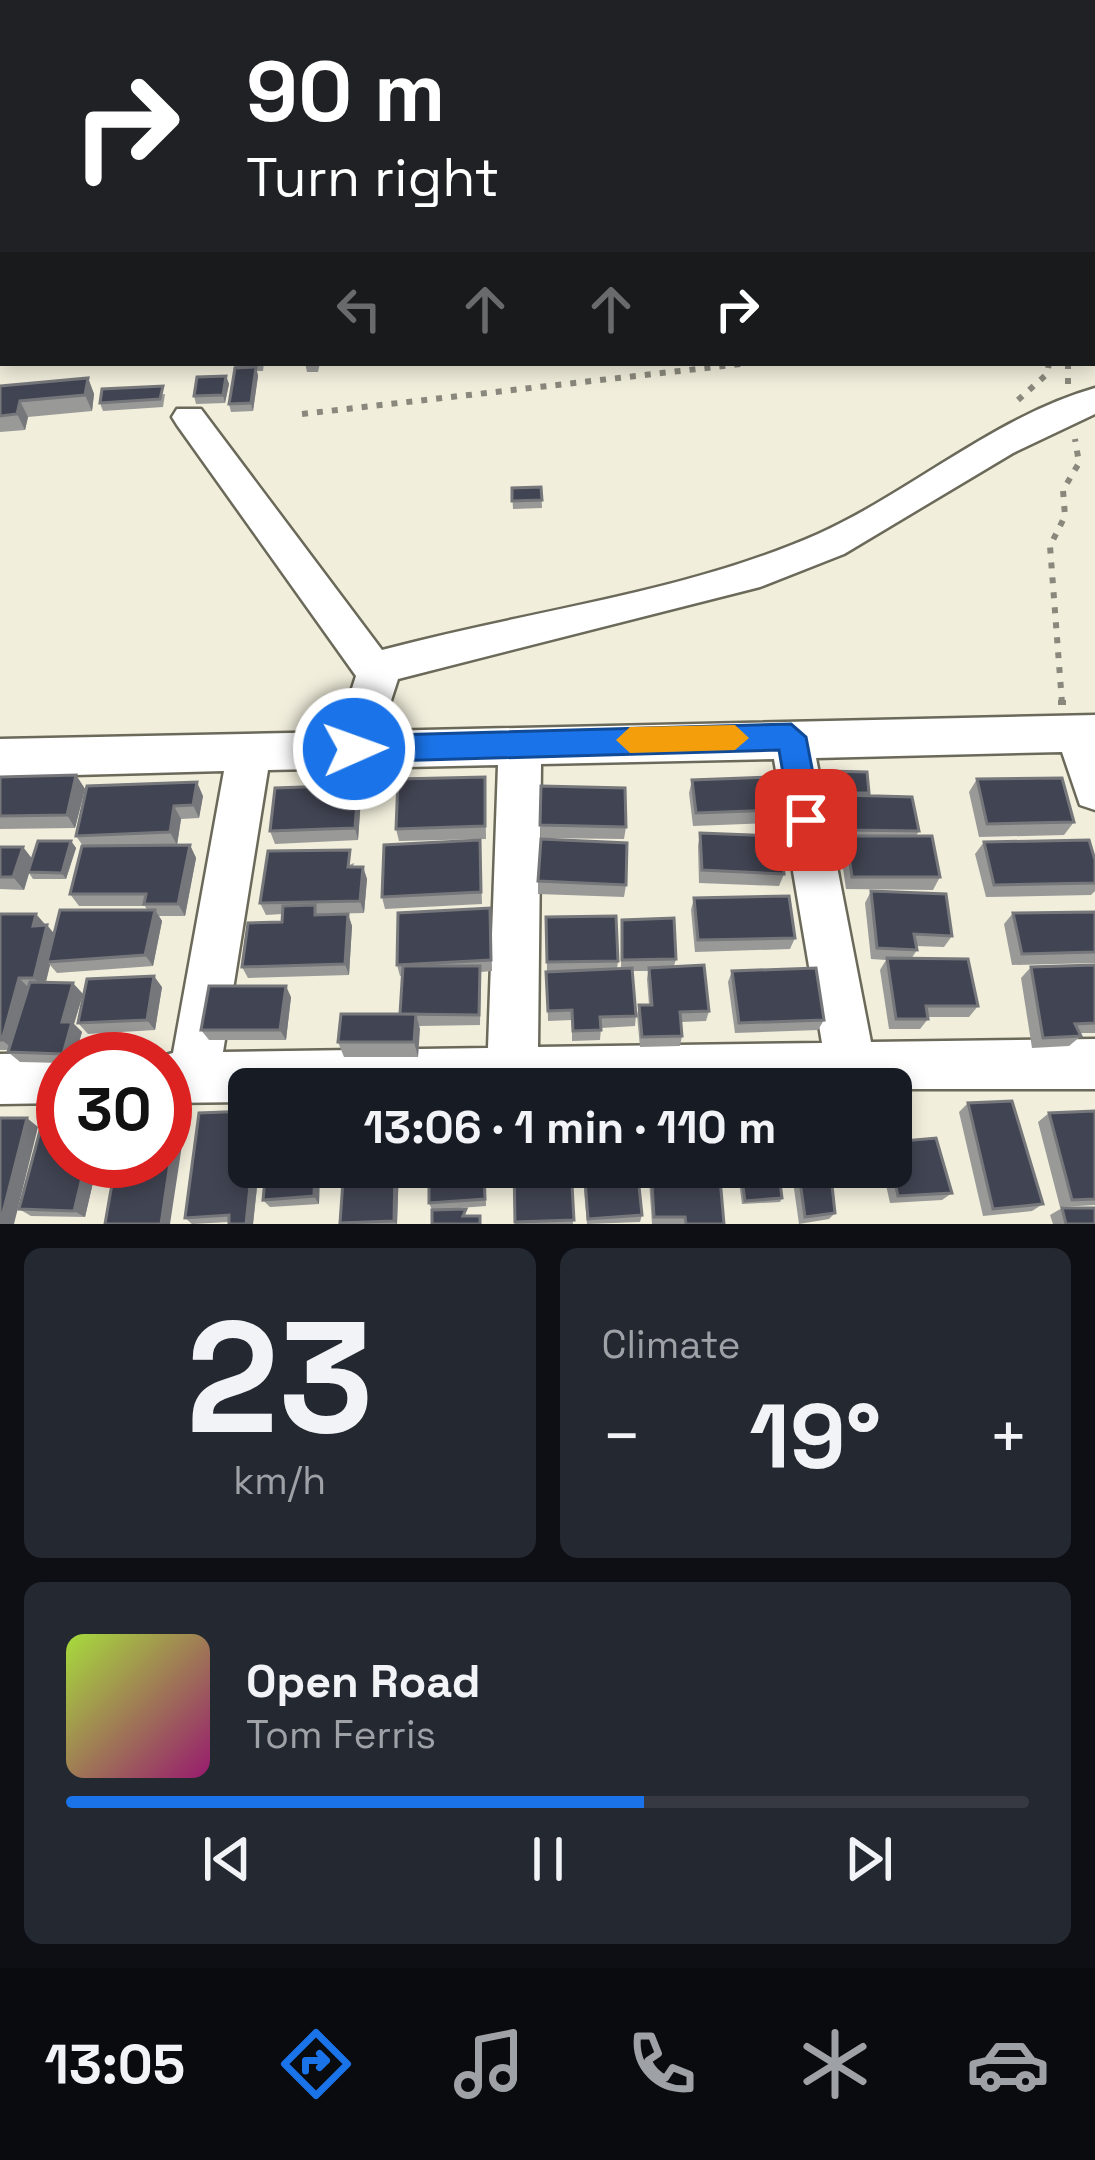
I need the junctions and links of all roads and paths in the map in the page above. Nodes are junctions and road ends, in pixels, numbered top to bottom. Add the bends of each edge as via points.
1 (724, 366) edge
2 (1069, 366) edge
3 (1082, 404) edge
4 (302, 414) dead end
5 (189, 417) dead end
6 (377, 674) junction
7 (1079, 733) edge
8 (791, 737) junction
9 (520, 744) junction
10 (354, 749) junction
11 (249, 753) junction
12 (0, 758) edge
13 (1095, 791) edge
14 (189, 1032) edge
15 (1095, 1064) edge
16 (512, 1068) edge
17 (850, 1068) joint
18 (0, 1078) edge
19 (36, 1078) edge
20 (192, 1078) edge
21 (228, 1078) edge

1 - 4 path
2 - 3 path
3 - 6 street via 810,552 747,576 401,658
3 - 7 path via 1078,463 1050,546 1050,589
5 - 6 street
6 - 10 street
7 - 8 street
7 - 13 street
8 - 9 street
8 - 17 street
9 - 10 street
9 - 16 street
10 - 11 street
11 - 12 street
11 - 14 street
15 - 17 street
18 - 19 street
20 - 21 street

